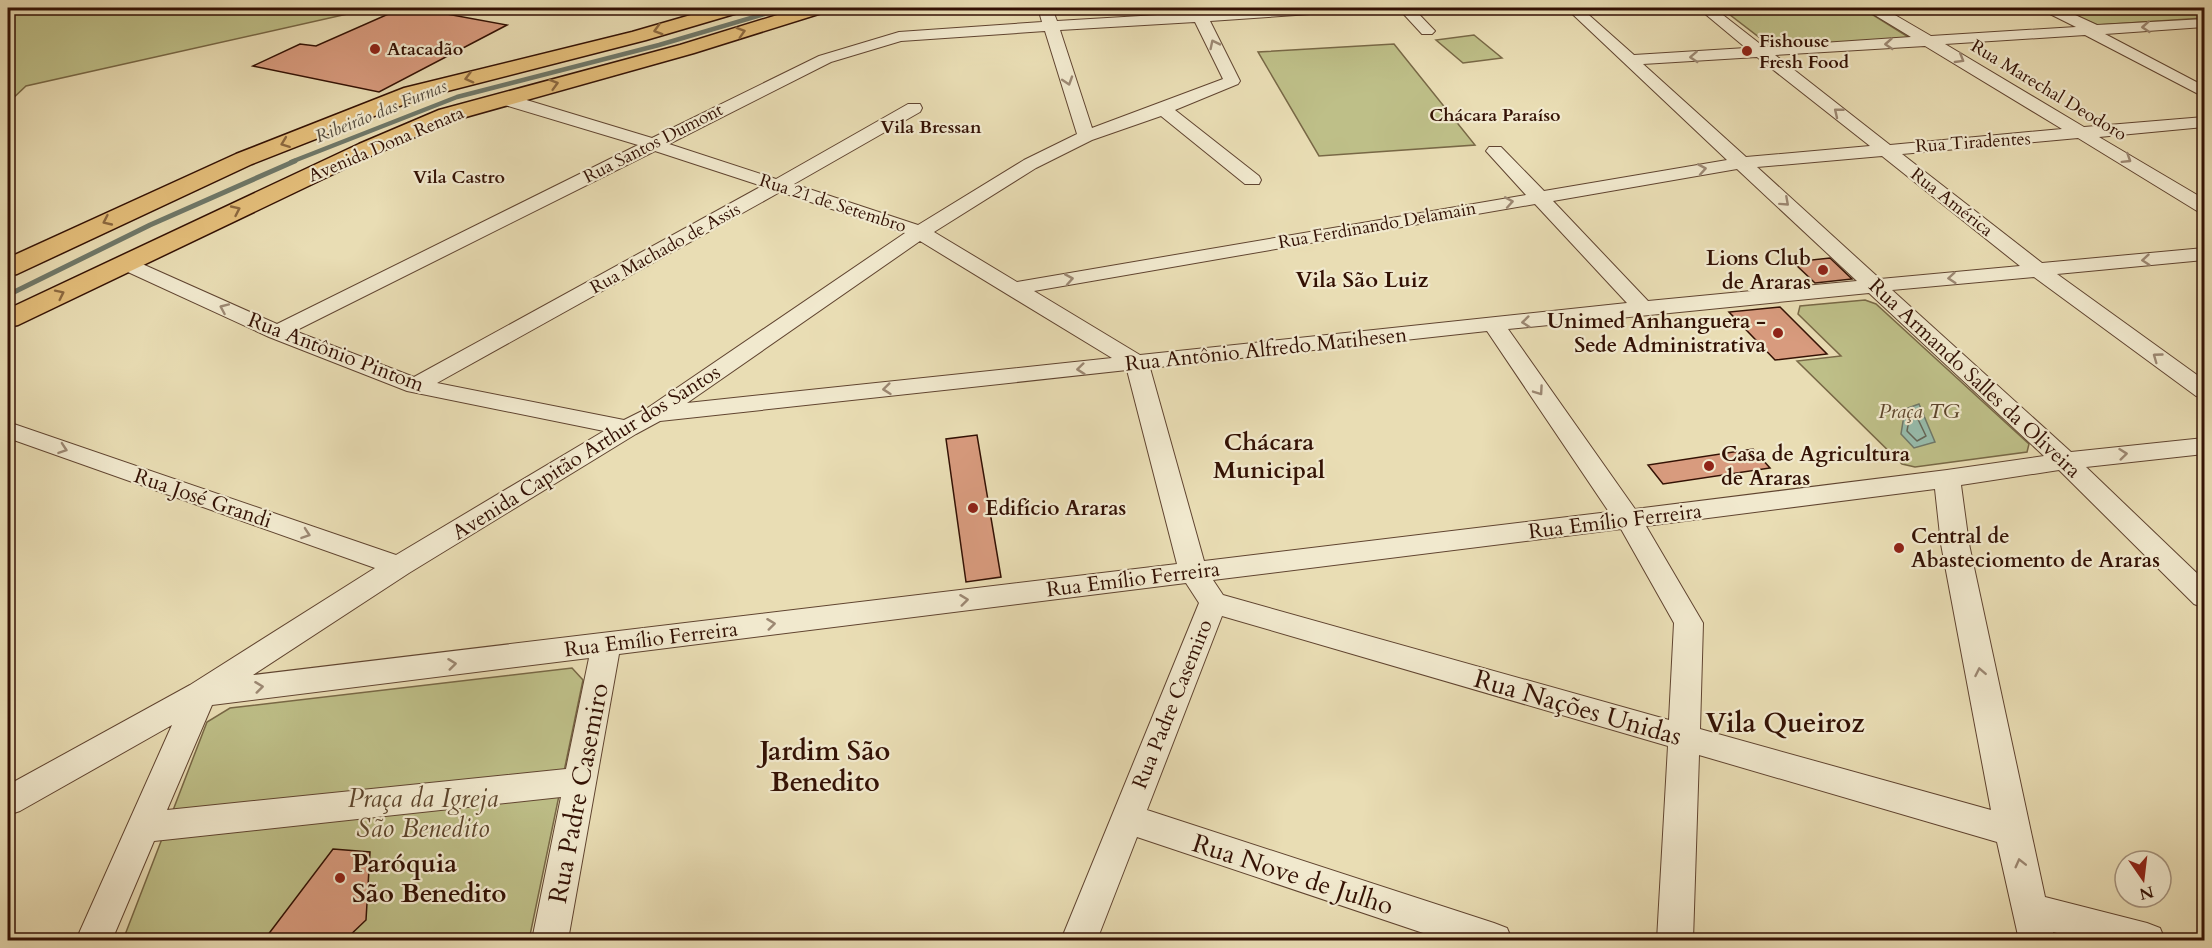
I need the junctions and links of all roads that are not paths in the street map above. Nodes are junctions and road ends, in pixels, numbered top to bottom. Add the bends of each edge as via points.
1 (734, 8) edge
2 (818, 8) edge
3 (1045, 8) edge
4 (1340, 8) edge
5 (1405, 8) edge
6 (1573, 8) edge
7 (1706, 8) edge
8 (1873, 8) edge
9 (2049, 8) edge
10 (1198, 12) edge
11 (2205, 23) edge
12 (1051, 26) junction
13 (2092, 31) junction
14 (1427, 32) dead end
15 (1929, 41) junction
16 (1763, 52) junction
17 (1632, 60) junction
18 (2205, 92) edge
19 (504, 99) junction
20 (914, 108) dead end
21 (1163, 109) junction
22 (2205, 122) edge
23 (2085, 133) junction
24 (1086, 136) junction
25 (652, 144) junction
26 (1884, 148) junction
27 (1495, 151) dead end
28 (1742, 162) junction
29 (1252, 180) dead end
30 (779, 185) junction
31 (1539, 197) junction
32 (2205, 207) edge
33 (920, 232) junction
34 (2205, 254) edge
35 (124, 263) junction
36 (8, 268) edge
37 (2038, 270) junction
38 (1876, 285) junction
39 (1011, 289) junction
40 (1643, 308) junction
41 (8, 319) edge
42 (1494, 325) junction
43 (277, 332) junction
44 (1137, 363) junction
45 (414, 386) junction
46 (2205, 391) edge
47 (655, 414) junction
48 (627, 428) junction
49 (8, 430) edge
50 (2205, 446) edge
51 (2065, 461) junction
52 (1947, 479) junction
53 (1628, 519) junction
54 (399, 566) junction
55 (1193, 572) junction
56 (2205, 597) edge
57 (1213, 603) junction
58 (606, 645) junction
59 (201, 694) junction
60 (1684, 737) junction
61 (580, 781) junction
62 (11, 790) edge
63 (1125, 818) junction
64 (143, 827) junction
65 (2012, 831) junction
66 (2035, 925) edge
67 (94, 940) edge
68 (550, 940) edge
69 (1079, 940) edge
70 (1494, 940) edge
71 (1674, 940) edge
72 (2147, 940) edge

1 -> 36 main road, Avenida Dona Renata via 412,93 244,159
19 -> 2 main road, Avenida Dona Renata
3 - 12 street
4 - 10 street, Rua Santos Dumont
5 - 14 street
6 - 17 street, Rua Armando Salles da Oliveira
7 - 16 street, Rua América
8 - 15 street, Rua Marechal Deodoro
9 - 13 street
10 - 12 street, Rua Santos Dumont
21 -> 10 street, Avenida Capitão Arthur dos Santos via 1232,81
11 -> 13 street
12 -> 24 street
12 - 25 street, Rua Santos Dumont via 906,36 836,56
13 - 15 street
13 - 18 street
15 -> 16 street
15 -> 23 street, Rua Marechal Deodoro
16 -> 17 street
26 -> 16 street, Rua América
17 - 28 street, Rua Armando Salles da Oliveira
19 - 25 street, Rua 21 de Setembro
35 -> 19 main road, Avenida Dona Renata via 377,144 447,115
20 - 30 street, Rua Machado de Assis
21 - 24 street, Avenida Capitão Arthur dos Santos
21 - 29 street
22 - 23 street, Rua Tiradentes
23 - 26 street, Rua Tiradentes
23 -> 32 street, Rua Marechal Deodoro
24 - 33 street, Avenida Capitão Arthur dos Santos via 1030,164
25 - 30 street, Rua 21 de Setembro
25 - 43 street, Rua Santos Dumont
26 - 28 street, Rua Tiradentes
26 - 37 street, Rua América
27 - 31 street
31 -> 28 street, Rua Ferdinando Delamain
28 -> 38 street, Rua Armando Salles da Oliveira
30 - 33 street, Rua 21 de Setembro
30 - 45 street, Rua Machado de Assis
39 -> 31 street, Rua Ferdinando Delamain
31 - 40 street
33 - 39 street, Rua 21 de Setembro
33 - 47 street, Avenida Capitão Arthur dos Santos
34 -> 37 street, Rua Antônio Alfredo Matihesen
41 -> 35 main road, Avenida Dona Renata
43 -> 35 street, Rua Antônio Pintom
37 -> 38 street, Rua Antônio Alfredo Matihesen
46 -> 37 street, Rua América
38 - 40 street, Rua Antônio Alfredo Matihesen
38 - 51 street, Rua Armando Salles da Oliveira
39 - 44 street, Rua 21 de Setembro
40 -> 42 street, Rua Antônio Alfredo Matihesen
42 - 44 street, Rua Antônio Alfredo Matihesen
42 -> 53 street
43 - 45 street, Rua Antônio Pintom
44 -> 47 street, Rua Antônio Alfredo Matihesen
44 - 55 street, Rua Padre Casemiro
45 - 48 street, Rua Antônio Pintom
47 - 48 street, Avenida Capitão Arthur dos Santos
48 - 54 street, Avenida Capitão Arthur dos Santos
49 -> 54 street, Rua José Grandi
51 -> 50 street, Rua Emílio Ferreira
51 - 52 street, Rua Emílio Ferreira
51 - 56 street, Rua Armando Salles da Oliveira
52 - 53 street, Rua Emílio Ferreira
65 -> 52 street via 1955,544
53 - 55 street, Rua Emílio Ferreira
53 - 60 street via 1689,623
54 - 59 street, Avenida Capitão Arthur dos Santos
55 - 57 street, Rua Padre Casemiro
58 -> 55 street, Rua Emílio Ferreira
57 - 60 street, Rua Nações Unidas
57 - 63 street, Rua Padre Casemiro
59 -> 58 street, Rua Emílio Ferreira
58 - 61 street, Rua Padre Casemiro
59 - 62 street, Avenida Capitão Arthur dos Santos
59 - 64 street
60 - 65 street, Rua Nações Unidas
60 - 71 street
61 - 64 street
61 - 68 street, Rua Padre Casemiro
63 - 69 street, Rua Padre Casemiro
63 - 70 street, Rua Nove de Julho
64 - 67 street
66 -> 65 street
66 - 72 street

